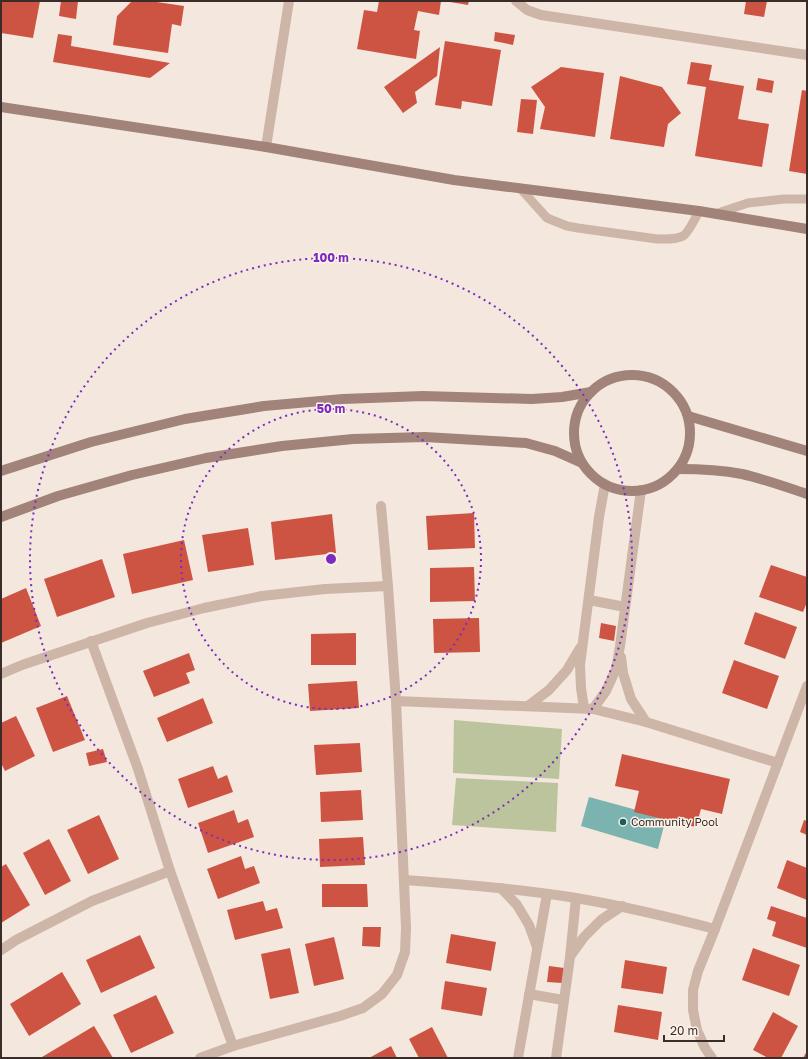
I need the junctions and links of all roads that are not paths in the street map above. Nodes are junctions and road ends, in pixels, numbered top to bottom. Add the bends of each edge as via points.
1 (289, 1) edge
2 (516, 1) edge
3 (807, 55) edge
4 (1, 107) edge
5 (266, 147) junction
6 (520, 188) junction
7 (807, 199) edge
8 (699, 212) junction
9 (714, 214) junction
10 (807, 229) edge
11 (591, 392) junction
12 (688, 416) junction
13 (807, 451) edge
14 (582, 463) junction
15 (678, 468) junction
16 (1, 471) edge
17 (605, 484) junction
18 (642, 490) junction
19 (807, 494) edge
20 (381, 506) dead end
21 (1, 518) edge
22 (388, 586) junction
23 (589, 600) junction
24 (625, 607) junction
25 (91, 642) junction
26 (582, 645) junction
27 (620, 646) junction
28 (1, 674) edge
29 (807, 686) edge
30 (396, 701) junction
31 (528, 706) junction
32 (588, 709) junction
33 (646, 722) junction
34 (778, 763) junction
35 (170, 871) junction
36 (404, 880) junction
37 (501, 888) junction
38 (547, 894) junction
39 (576, 898) junction
40 (622, 906) junction
41 (715, 929) junction
42 (537, 948) junction
43 (1, 950) edge
44 (570, 957) junction
45 (529, 994) junction
46 (563, 1000) junction
47 (233, 1046) junction
48 (200, 1058) edge
49 (518, 1058) edge
50 (556, 1058) edge
51 (712, 1058) edge

1 - 5 street
2 - 3 street via 527,10 541,15
4 - 5 street
5 - 6 street via 454,180
6 - 8 street
6 - 8 lane via 547,218 567,226 657,239 684,236
7 - 9 lane via 748,203
8 - 9 street
9 - 10 street
11 - 12 street via 607,380 627,375 646,376 665,384 679,398
11 - 14 street via 576,418 574,434 576,449
11 - 16 street via 532,399 415,396 264,406 186,419 91,442
12 - 13 street
12 - 15 street via 690,434 687,452
14 - 17 street via 592,475
14 - 21 street via 555,451 526,443 425,437 353,439 282,446 191,461 58,496
15 - 18 street via 668,479
15 - 19 street via 742,474
17 - 18 street via 616,489
17 - 23 street
18 - 24 street
20 - 22 street
22 - 25 street via 262,596 154,621
22 - 30 street
23 - 24 street
23 - 26 street
24 - 27 street
25 - 28 street
25 - 35 street via 138,769
26 - 31 street via 567,670 549,690
26 - 32 street via 580,688
27 - 32 street via 616,669 606,690
27 - 33 street via 623,673 631,699
29 - 34 street
30 - 31 street
30 - 36 street
31 - 32 street
32 - 33 street
33 - 34 street
34 - 41 street
35 - 43 street via 92,901
35 - 47 street
36 - 37 street
36 - 47 street via 405,952 397,975 382,994 363,1008
37 - 38 street
37 - 42 street via 517,905 529,926
38 - 39 street
38 - 42 street
39 - 40 street
39 - 44 street
40 - 41 street
40 - 44 street via 601,920 584,937
41 - 51 street via 693,990 697,1030
42 - 45 street
44 - 46 street
45 - 46 street
45 - 49 street
46 - 50 street
47 - 48 street

